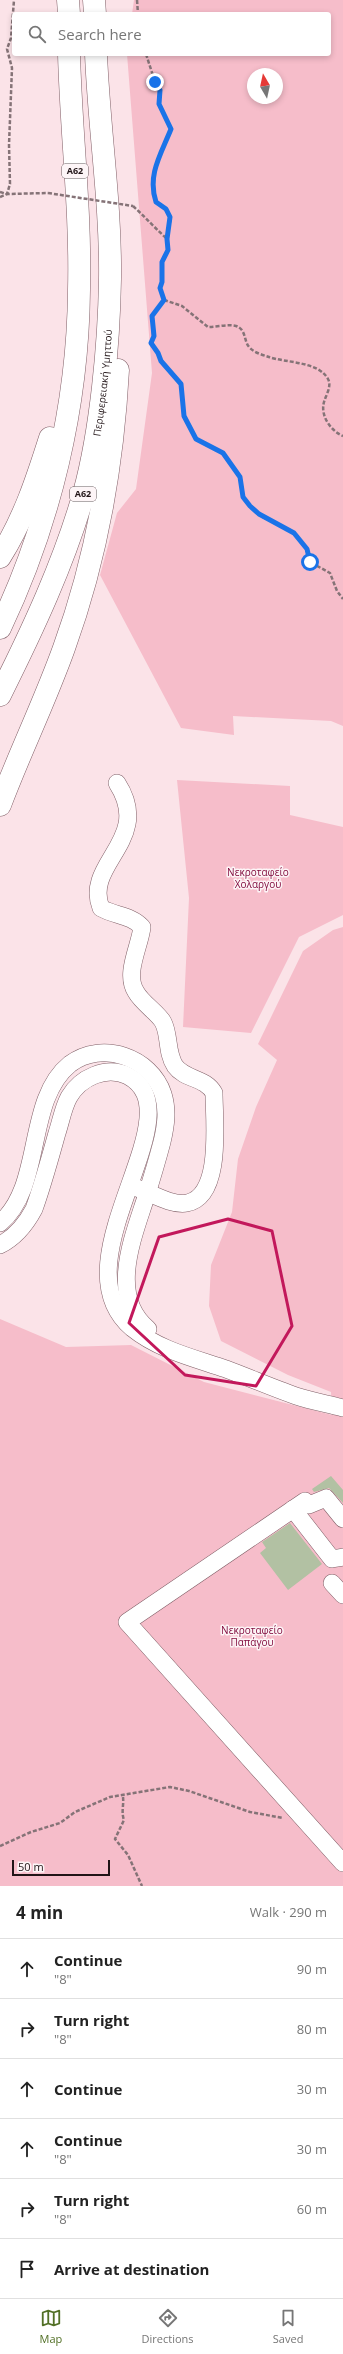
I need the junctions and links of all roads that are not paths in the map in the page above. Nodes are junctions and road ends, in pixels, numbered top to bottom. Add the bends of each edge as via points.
1 (68, 0) edge
2 (94, 0) edge
3 (68, 12) edge
4 (95, 12) edge
5 (69, 56) edge
6 (96, 56) edge
7 (110, 279) junction
8 (77, 354) junction
9 (0, 557) edge
10 (0, 628) edge
11 (0, 694) edge
12 (117, 784) dead end
13 (0, 805) edge
14 (130, 1185) junction
15 (148, 1192) junction
16 (0, 1223) edge
17 (0, 1245) edge
18 (226, 1369) junction
19 (343, 1408) edge
20 (293, 1509) junction
21 (343, 1519) edge
22 (343, 1557) edge
23 (343, 1863) edge

1 - 3 highway
2 - 4 highway
5 - 8 highway, Α62 via 80,289
6 - 7 highway, Περιφερειακή Υμηττού / Α62
7 - 11 highway, Περιφερειακή Υμηττού / Α62 via 97,426 84,491 72,531 41,609
7 - 13 highway via 116,309 118,370 114,428 103,502 80,600 64,649
8 - 9 highway via 28,504 15,534
8 - 10 highway, Α62 via 55,474 42,525
12 - 15 street via 126,797 128,826 98,885 97,898 101,908 134,918 142,927 141,942 134,960 135,991 147,1008 163,1022 170,1054 176,1067 209,1084 214,1093 213,1169 207,1188 200,1197 187,1203 175,1202
14 - 15 street
14 - 17 street via 148,1125 148,1107 144,1094 128,1077 106,1072 84,1081 68,1098 34,1208 17,1234
14 - 18 street via 109,1249 108,1279 115,1304 132,1327 143,1335 174,1352
15 - 16 street via 166,1124 163,1093 145,1067 131,1058 101,1052 85,1056 71,1064 52,1087 22,1188 16,1202
15 - 18 street via 127,1260 126,1281 136,1315 157,1337
18 - 19 street via 297,1397
20 - 21 street via 305,1501 309,1505 326,1498
20 - 22 street via 332,1559
20 - 23 street via 127,1622

